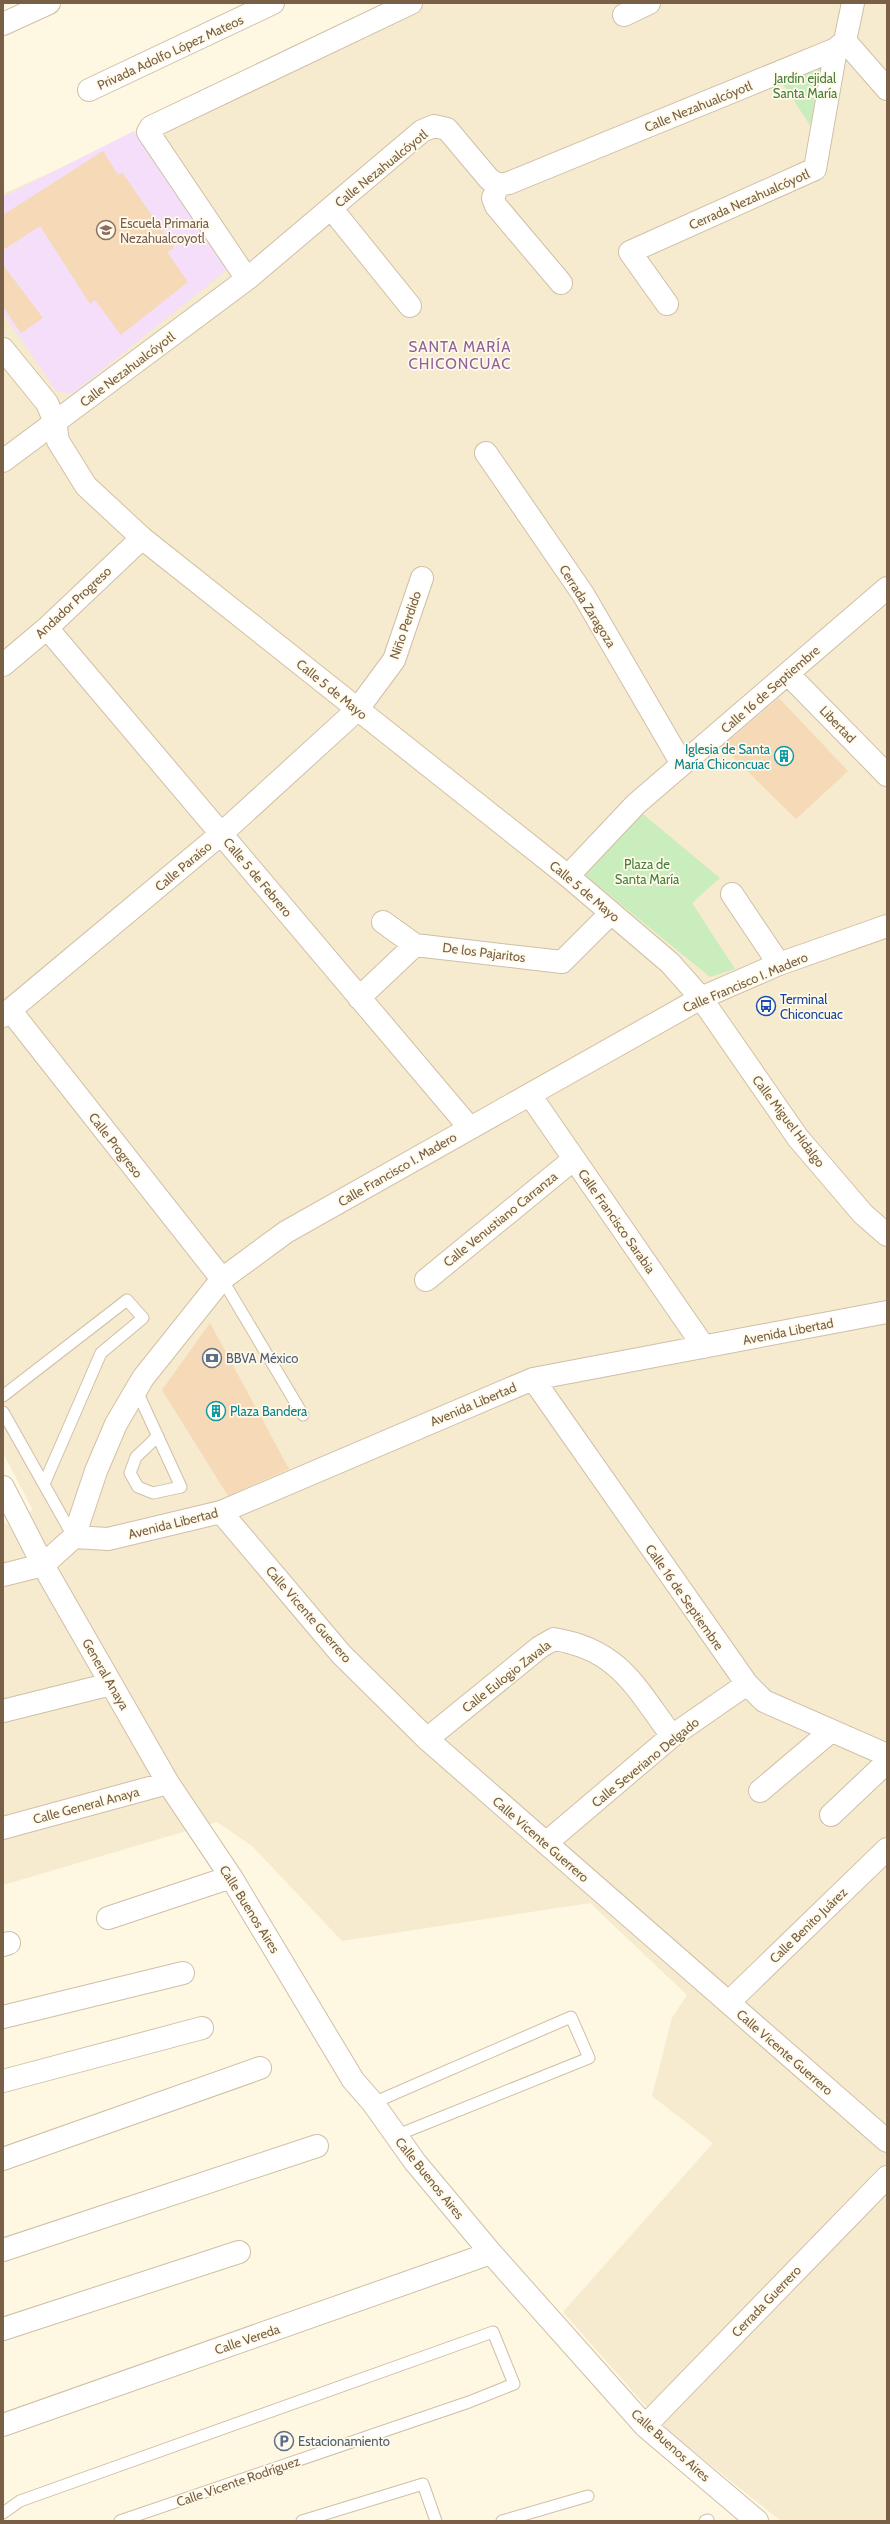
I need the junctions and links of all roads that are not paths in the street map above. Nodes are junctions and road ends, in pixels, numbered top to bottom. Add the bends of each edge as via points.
1 (49, 3) edge
2 (273, 3) edge
3 (411, 3) edge
4 (649, 3) edge
5 (853, 3) edge
6 (624, 15) dead end
7 (3, 24) edge
8 (840, 45) junction
9 (887, 89) edge
10 (89, 90) dead end
11 (498, 185) junction
12 (331, 208) junction
13 (246, 279) junction
14 (561, 283) dead end
15 (667, 304) dead end
16 (410, 306) dead end
17 (3, 349) edge
18 (55, 422) junction
19 (486, 453) dead end
20 (3, 461) edge
21 (142, 538) junction
22 (422, 578) dead end
23 (887, 588) edge
24 (47, 628) junction
25 (6, 657) edge
26 (788, 674) junction
27 (358, 710) junction
28 (682, 764) junction
29 (887, 775) edge
30 (221, 834) junction
31 (568, 876) junction
32 (732, 894) dead end
33 (611, 913) junction
34 (383, 922) dead end
35 (887, 926) edge
36 (415, 945) junction
37 (779, 964) junction
38 (359, 998) junction
39 (701, 998) junction
40 (7, 1013) edge
41 (530, 1095) junction
42 (469, 1127) junction
43 (574, 1159) junction
44 (887, 1235) edge
45 (222, 1279) junction
46 (426, 1280) dead end
47 (887, 1312) edge
48 (704, 1347) junction
49 (533, 1379) junction
50 (136, 1389) junction
51 (3, 1396) edge
52 (3, 1412) edge
53 (303, 1415) dead end
54 (158, 1436) junction
55 (44, 1484) junction
56 (3, 1487) edge
57 (221, 1512) junction
58 (12, 1519) edge
59 (74, 1537) junction
60 (43, 1564) junction
61 (3, 1575) edge
62 (111, 1684) junction
63 (747, 1684) junction
64 (3, 1710) edge
65 (831, 1731) junction
66 (672, 1736) junction
67 (426, 1738) junction
68 (887, 1755) edge
69 (887, 1762) edge
70 (168, 1782) junction
71 (760, 1791) dead end
72 (831, 1815) dead end
73 (3, 1828) edge
74 (546, 1843) junction
75 (887, 1849) edge
76 (231, 1877) junction
77 (108, 1918) dead end
78 (183, 1973) dead end
79 (729, 2002) junction
80 (3, 2017) edge
81 (202, 2028) dead end
82 (260, 2068) dead end
83 (3, 2081) edge
84 (373, 2103) junction
85 (395, 2136) junction
86 (887, 2141) edge
87 (317, 2146) dead end
88 (3, 2159) edge
89 (887, 2177) edge
90 (3, 2250) edge
91 (239, 2252) dead end
92 (491, 2254) junction
93 (3, 2329) edge
94 (3, 2425) edge
95 (645, 2426) junction
96 (588, 2496) dead end
97 (3, 2513) edge
98 (120, 2521) edge
99 (302, 2521) edge
100 (436, 2521) edge
101 (502, 2521) edge
102 (757, 2521) edge

1 - 7 street
2 - 10 street, Privada Adolfo López Mateos
3 - 13 street via 151,127 148,132
4 - 6 street
5 - 8 street
8 - 9 street
8 - 11 street, Calle Nezahualcóyotl
8 - 15 street, Cerrada Nezahualcóyotl via 815,169 630,252
11 - 12 street, Calle Nezahualcóyotl via 489,179 446,129 434,126 422,131
11 - 14 street via 493,198 496,206
12 - 13 street, Calle Nezahualcóyotl
12 - 16 street
13 - 18 street, Calle Nezahualcóyotl
17 - 18 street, Calle 5 de Mayo via 47,403
18 - 20 street, Calle Nezahualcóyotl
18 - 21 street, Calle 5 de Mayo via 58,441 86,486
19 - 28 street, Cerrada Zaragoza via 583,594
21 - 24 street, Andador Progreso
21 - 27 street, Calle 5 de Mayo
22 - 27 street, Niño Perdido via 394,660
23 - 26 street, Calle 16 de Septiembre
24 - 25 street, Andador Progreso
24 - 30 street, Calle 5 de Febrero
26 - 28 street, Calle 16 de Septiembre
26 - 29 street, Libertad
27 - 30 street, Calle Paraíso
27 - 31 street, Calle 5 de Mayo
28 - 31 street, Calle 16 de Septiembre via 636,804
30 - 38 street, Calle 5 de Febrero
30 - 40 street, Calle Paraíso
31 - 33 street, Calle 5 de Mayo
32 - 37 street
33 - 36 street, De los Pajaritos via 562,962
33 - 39 street, Calle 5 de Mayo via 670,963
34 - 36 street
35 - 37 street, Calle Francisco I. Madero
36 - 38 street
37 - 39 street, Calle Francisco I. Madero
38 - 42 street, Calle 5 de Febrero
39 - 41 street, Calle Francisco I. Madero
39 - 44 street, Calle Miguel Hidalgo via 798,1138 863,1214
40 - 45 street, Calle Progreso
41 - 42 street, Calle Francisco I. Madero
41 - 43 street, Calle Francisco Sarabia
42 - 45 street, Calle Francisco I. Madero via 286,1232
43 - 46 street, Calle Venustiano Carranza
43 - 48 street, Calle Francisco Sarabia
45 - 50 street, Calle Francisco I. Madero
45 - 53 lane
47 - 48 street, Avenida Libertad
48 - 49 street, Avenida Libertad
49 - 57 street, Avenida Libertad
49 - 63 street, Calle 16 de Septiembre
50 - 54 lane
50 - 59 street, Calle Francisco I. Madero via 116,1424 102,1457
51 - 55 lane via 127,1300 143,1318 101,1353
52 - 55 lane
54 - 54 lane via 136,1457 130,1473 138,1487 153,1493 181,1487
55 - 59 lane
56 - 58 street
57 - 59 street, Avenida Libertad via 108,1539
57 - 67 street, Calle Vicente Guerrero via 341,1654
58 - 60 street
59 - 60 street, Calle Francisco I. Madero
60 - 61 street
60 - 62 street, General Anaya
62 - 64 street
62 - 70 street, General Anaya
63 - 65 street, Calle 16 de Septiembre via 764,1701
63 - 66 street, Calle Severiano Delgado
65 - 68 street, Calle 16 de Septiembre
65 - 71 street
66 - 67 street, Calle Eulogio Zavala via 620,1666 589,1647 554,1639 540,1647
66 - 74 street, Calle Severiano Delgado
67 - 74 street, Calle Vicente Guerrero
69 - 72 street
70 - 73 street, Calle General Anaya
70 - 76 street, Calle Buenos Aires
74 - 79 street, Calle Vicente Guerrero
75 - 79 street, Calle Benito Juárez
76 - 77 street
76 - 84 street, Calle Buenos Aires via 353,2080
78 - 80 street
79 - 86 street, Calle Vicente Guerrero
81 - 83 street
82 - 88 street
84 - 85 street, Calle Buenos Aires
84 - 85 lane via 572,2017 589,2058
85 - 92 street, Calle Buenos Aires
87 - 90 street
89 - 95 street, Cerrada Guerrero
91 - 93 street
92 - 94 street, Calle Vereda
92 - 95 street, Calle Buenos Aires
95 - 102 street, Calle Buenos Aires
96 - 101 lane
97 - 98 lane, Calle Vicente Rodríguez via 20,2501 492,2332 514,2384 469,2402
99 - 100 lane via 423,2484

